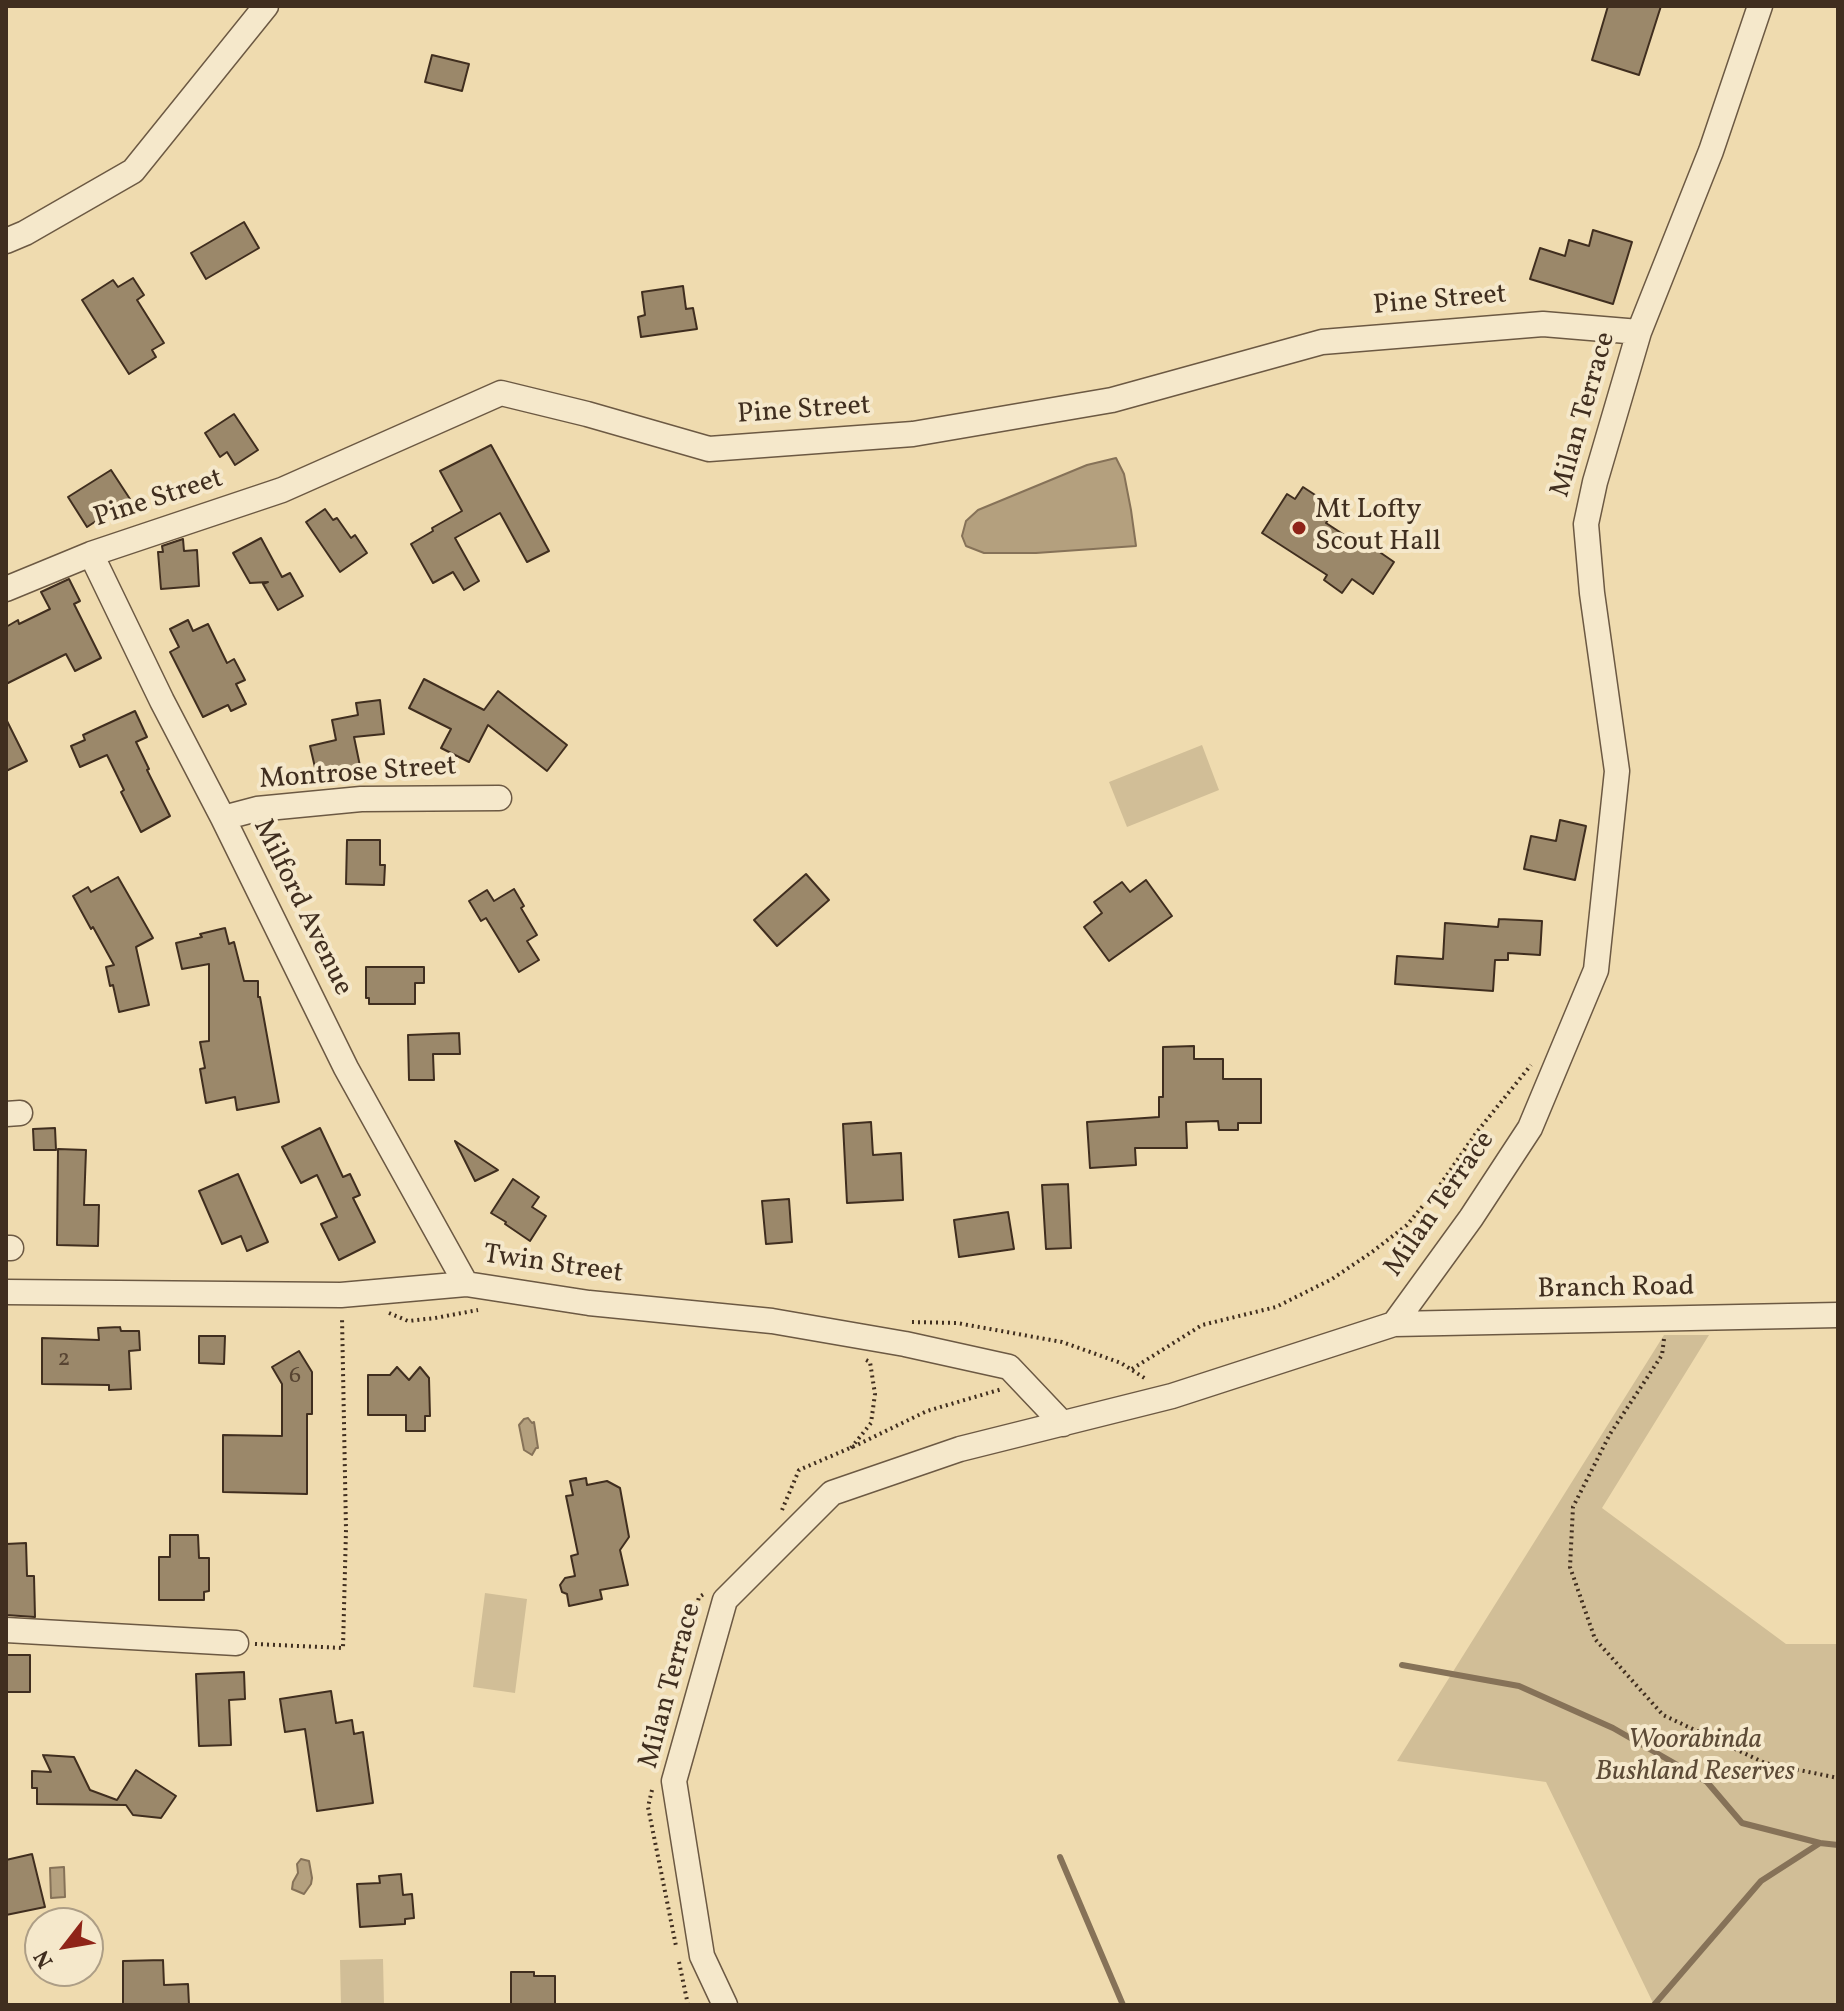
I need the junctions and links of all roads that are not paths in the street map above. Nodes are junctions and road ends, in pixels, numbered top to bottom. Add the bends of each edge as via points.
1 (266, 6) edge
2 (1760, 6) edge
3 (6, 241) edge
4 (1639, 332) junction
5 (91, 554) junction
6 (6, 589) edge
7 (499, 798) dead end
8 (223, 818) junction
9 (466, 1284) junction
10 (6, 1292) edge
11 (1838, 1315) edge
12 (1394, 1324) junction
13 (1063, 1424) junction
14 (6, 1630) edge
15 (236, 1643) road end
16 (725, 2005) edge

1 - 3 street via 133,171
2 - 4 street, Milan Terrace via 1713,145
4 - 5 street, Pine Street via 1543,324 1322,342 1112,400 913,434 709,449 501,393 282,490
4 - 12 street, Milan Terrace via 1586,524 1617,771 1596,970 1530,1128
5 - 6 street, Pine Street
5 - 8 street, Milford Avenue
7 - 8 street, Montrose Street via 361,799 257,809
8 - 9 street, Milford Avenue via 346,1068
9 - 10 street, Twin Street via 341,1295
9 - 13 street, Twin Street via 589,1303 772,1321 1009,1367
11 - 12 street, Branch Road
12 - 13 street, Milan Terrace via 1172,1396
13 - 16 street, Milan Terrace via 960,1449 832,1493 725,1600 674,1781 702,1956
14 - 15 street

